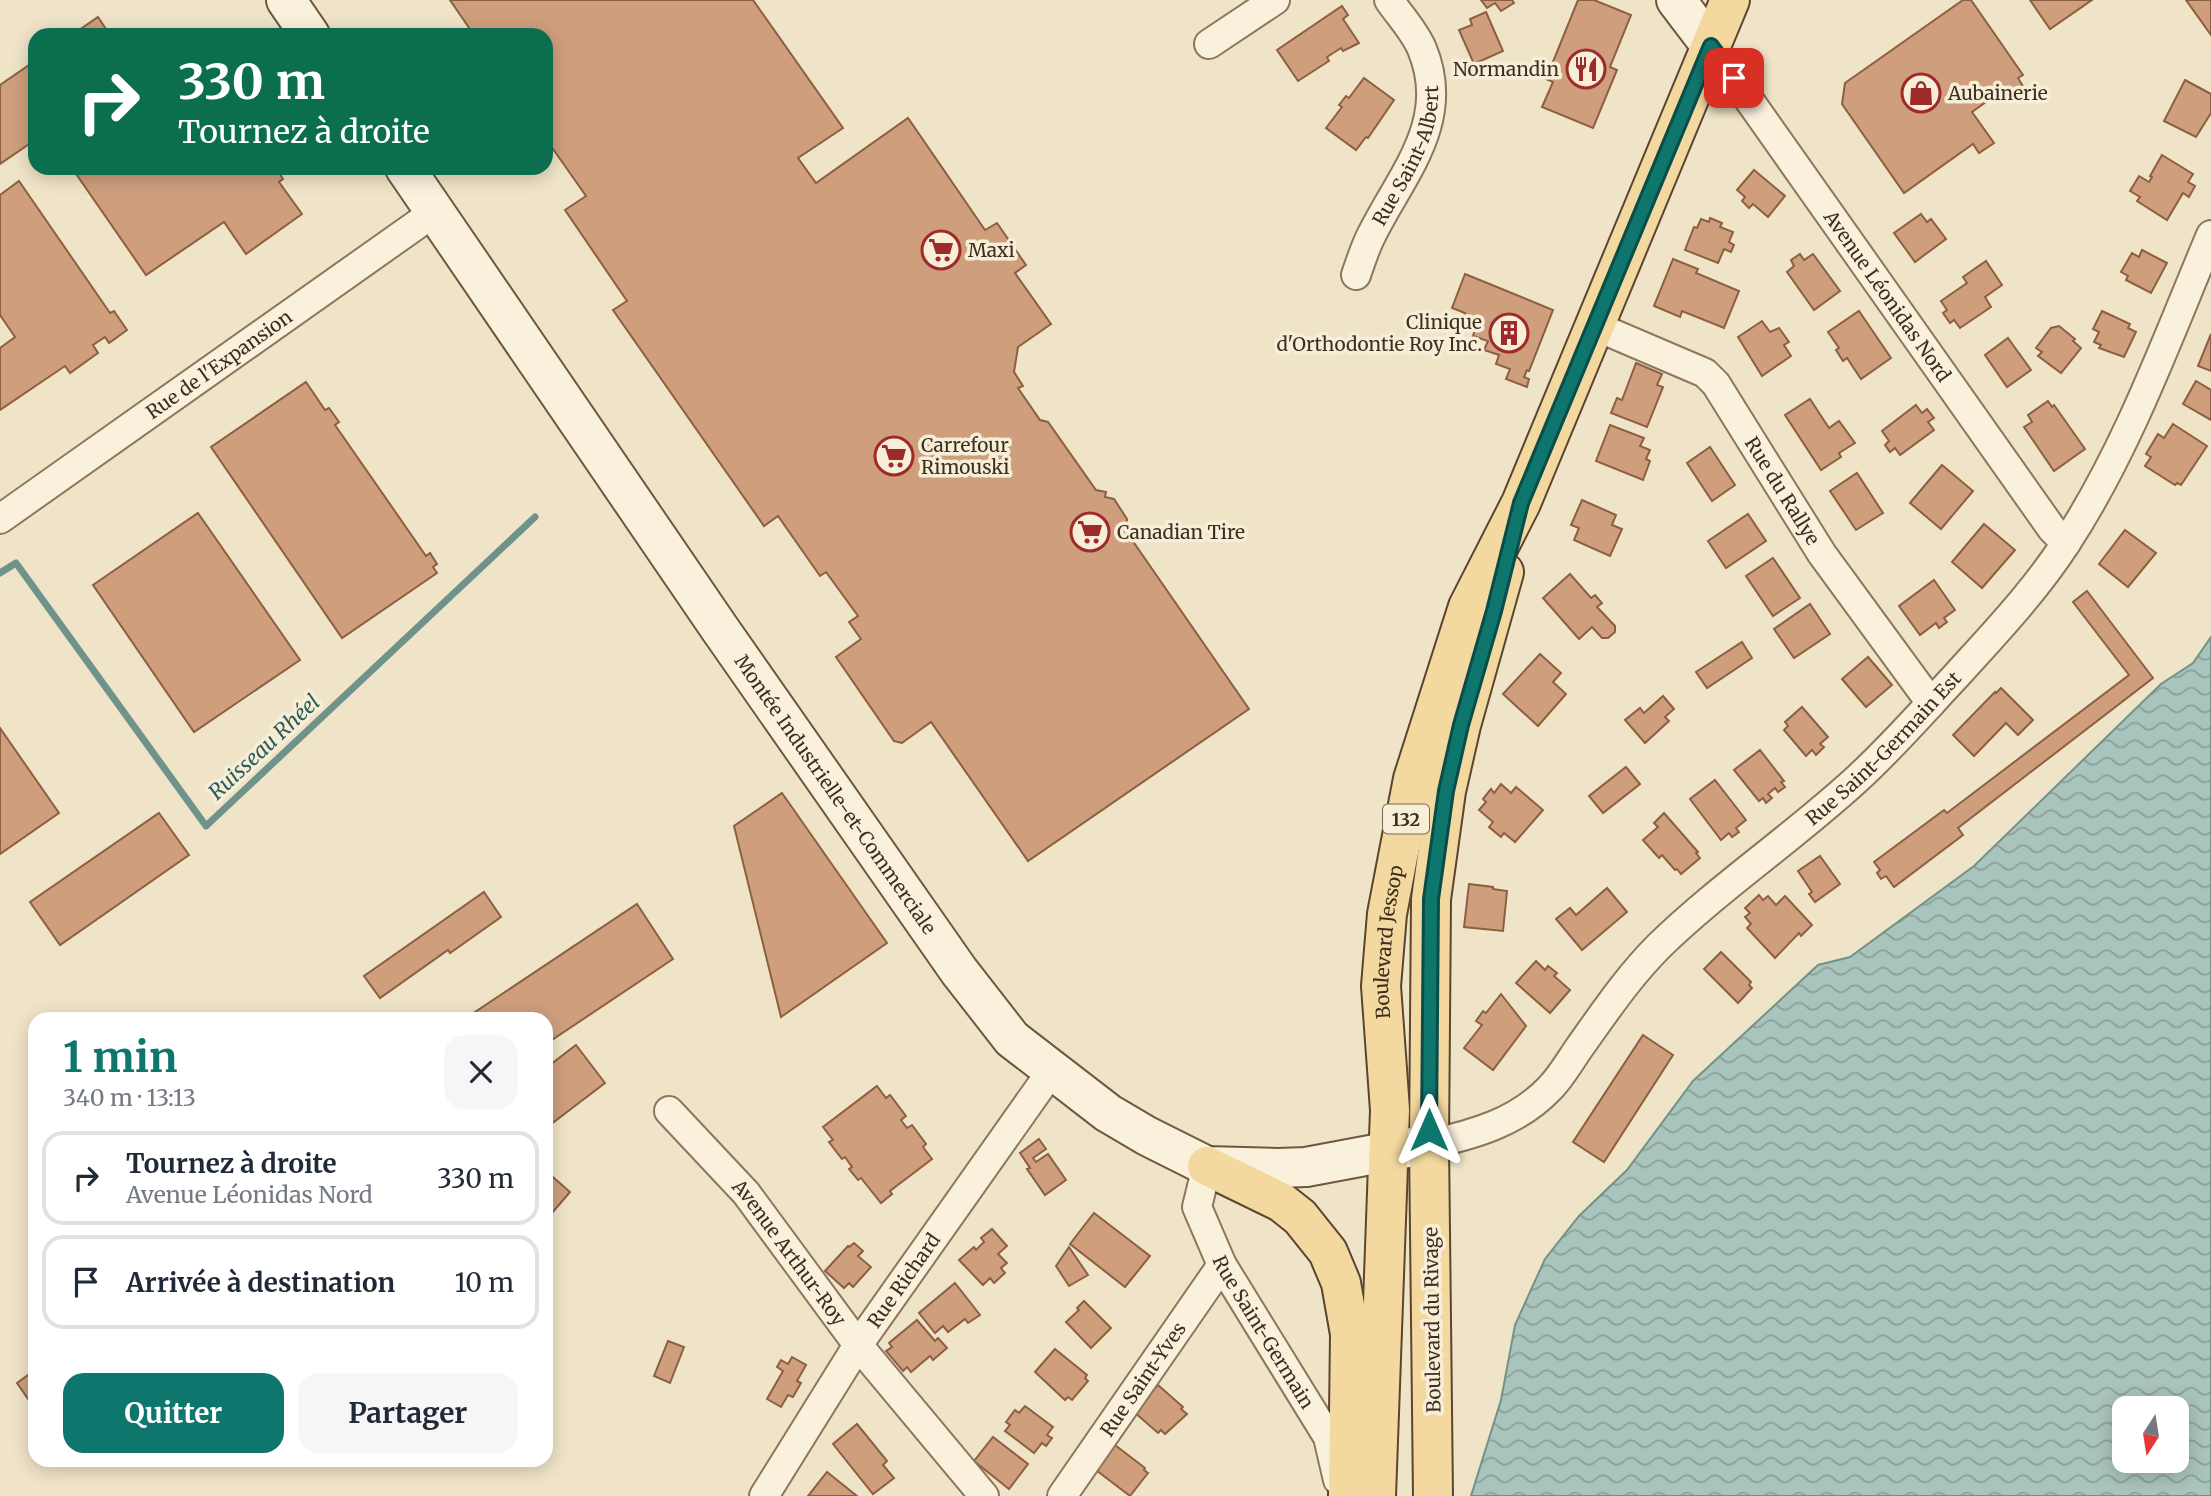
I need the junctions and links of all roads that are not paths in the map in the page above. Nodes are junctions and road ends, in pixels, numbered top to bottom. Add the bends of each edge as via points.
1 (286, 0) edge
2 (1275, 0) edge
3 (1389, 0) edge
4 (1676, 0) edge
5 (1730, 0) edge
6 (305, 28) edge
7 (1209, 44) dead end
8 (1711, 46) junction
9 (410, 175) edge
10 (436, 211) junction
11 (2211, 235) edge
12 (1356, 275) dead end
13 (1595, 326) junction
14 (1521, 503) junction
15 (0, 519) edge
16 (2066, 542) junction
17 (1931, 703) junction
18 (1053, 1069) junction
19 (668, 1111) dead end
20 (1429, 1144) junction
21 (1388, 1153) junction
22 (1208, 1166) junction
23 (1223, 1265) junction
24 (858, 1345) junction
25 (764, 1496) edge
26 (984, 1496) edge
27 (1062, 1496) edge
28 (1339, 1496) edge
29 (1348, 1496) edge
30 (1376, 1496) edge
31 (1433, 1496) edge

1 - 6 main road
2 - 7 street
3 - 12 street, Rue Saint-Albert via 1421,47 1432,98 1427,129 1371,235
4 - 8 main road
5 - 8 main road, Boulevard Jessop / 132
8 - 13 main road, Boulevard Jessop / 132
8 - 16 street, Avenue Léonidas Nord via 2052,529
9 - 10 main road, Montée Industrielle-et-Commerciale
10 - 15 street, Rue de l'Expansion
10 - 18 main road, Montée Industrielle-et-Commerciale via 959,971 1012,1039
11 - 16 street, Rue Saint-Germain Est via 2128,432
13 - 14 main road, Boulevard Jessop / 132
13 - 17 street, Rue du Rallye via 1705,373 1716,384 1822,554
14 - 20 main road, Boulevard Jessop / 132 via 1446,791 1431,899
14 - 21 main road, Boulevard Jessop / 132 via 1468,607 1413,779 1387,914 1381,986 1390,1110
16 - 17 street, Rue Saint-Germain Est via 1997,631
17 - 20 street, Rue Saint-Germain Est via 1859,777 1680,926 1646,960 1550,1088 1497,1125
18 - 22 main road, Montée Industrielle-et-Commerciale via 1118,1119
18 - 24 street, Rue Richard
19 - 24 street, Avenue Arthur-Roy via 746,1193
20 - 21 main road, Montée Industrielle-et-Commerciale
20 - 31 main road, Boulevard du Rivage / 132
21 - 22 main road, Montée Industrielle-et-Commerciale via 1306,1167
21 - 30 main road, 132
22 - 23 street, Rue Saint-Germain via 1197,1207
22 - 29 main road via 1281,1202 1300,1217 1328,1252 1341,1283 1350,1334
23 - 27 street, Rue Saint-Yves
23 - 28 street, Rue Saint-Germain via 1328,1437
24 - 25 street, Rue Richard
24 - 26 street, Avenue Arthur-Roy

